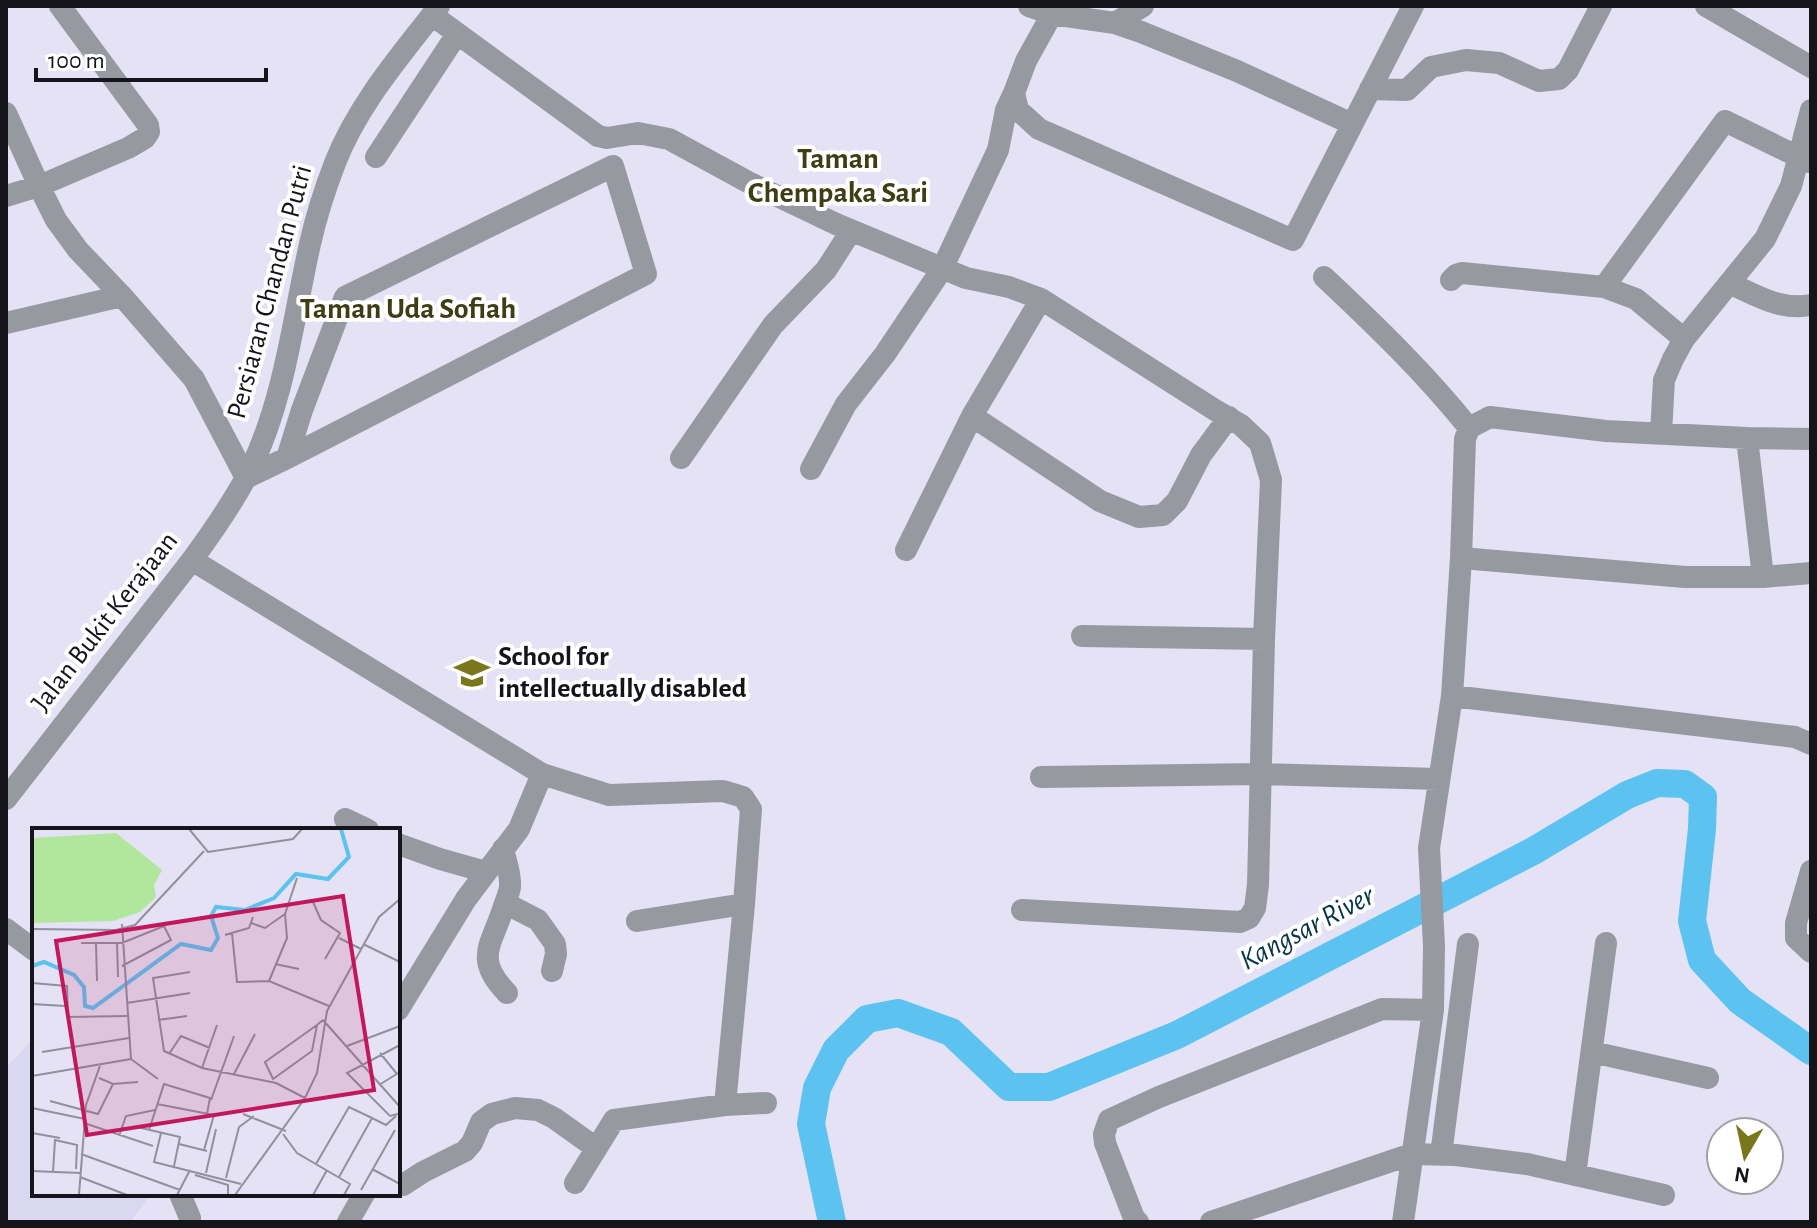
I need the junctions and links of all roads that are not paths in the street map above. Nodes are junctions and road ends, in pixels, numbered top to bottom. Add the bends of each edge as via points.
1 (60, 6) edge
2 (1029, 6) edge
3 (1143, 6) edge
4 (1413, 6) edge
5 (1601, 6) edge
6 (1706, 6) edge
7 (436, 11) edge
8 (1052, 14) junction
9 (1115, 23) junction
10 (457, 34) junction
11 (1811, 67) edge
12 (1370, 89) junction
13 (1014, 93) junction
14 (1811, 110) edge
15 (6, 113) edge
16 (1352, 124) junction
17 (376, 157) dead end
18 (1804, 160) edge
19 (39, 186) junction
20 (6, 196) edge
21 (851, 231) junction
22 (942, 269) junction
23 (1324, 277) dead end
24 (1451, 280) dead end
25 (1729, 283) junction
26 (1604, 287) junction
27 (122, 296) junction
28 (1041, 299) junction
29 (1811, 305) edge
30 (6, 323) edge
31 (1684, 339) junction
32 (972, 416) junction
33 (1229, 417) junction
34 (1469, 428) junction
35 (1661, 433) junction
36 (1747, 438) junction
37 (1811, 439) edge
38 (287, 458) junction
39 (681, 458) dead end
40 (811, 469) dead end
41 (246, 478) junction
42 (906, 550) dead end
43 (1461, 558) junction
44 (192, 560) junction
45 (1811, 573) edge
46 (1763, 577) junction
47 (1082, 636) dead end
48 (1264, 639) junction
49 (1452, 696) junction
50 (1811, 744) edge
51 (542, 774) junction
52 (1260, 774) junction
53 (1041, 777) dead end
54 (1439, 779) junction
55 (6, 799) edge
56 (345, 819) dead end
57 (364, 828) edge
58 (400, 845) edge
59 (503, 849) junction
60 (1811, 871) edge
61 (486, 872) junction
62 (505, 903) junction
63 (744, 904) junction
64 (1022, 910) dead end
65 (637, 921) dead end
66 (6, 929) edge
67 (1606, 943) dead end
68 (1468, 944) dead end
69 (32, 948) edge
70 (1811, 952) edge
71 (552, 971) dead end
72 (507, 993) dead end
73 (400, 1007) edge
74 (1433, 1010) junction
75 (1592, 1052) junction
76 (1708, 1078) dead end
77 (766, 1103) dead end
78 (725, 1105) junction
79 (596, 1148) junction
80 (1412, 1154) junction
81 (1441, 1155) junction
82 (1575, 1175) junction
83 (575, 1183) dead end
84 (400, 1184) edge
85 (1664, 1195) dead end
86 (181, 1196) edge
87 (363, 1196) edge
88 (190, 1218) dead end
89 (348, 1222) edge
90 (1138, 1222) edge
91 (1211, 1222) edge
92 (1403, 1222) edge

1 - 19 street via 149,132 128,148
2 - 8 street
3 - 9 street
4 - 12 street
5 - 12 street via 1559,79 1539,81 1499,63 1466,60 1431,67 1407,90
6 - 11 street
7 - 10 street
7 - 41 street, Persiaran Chandan Putri via 364,106 336,161 310,244 281,383
8 - 9 street
8 - 13 street
9 - 16 street
10 - 17 street
10 - 21 street via 598,136 638,133 669,139
12 - 16 street
13 - 16 street via 1018,110 1039,129 1293,240
13 - 22 street via 998,150
14 - 18 street
15 - 19 street
18 - 25 street via 1765,239
18 - 26 street via 1725,121
19 - 20 street
19 - 27 street via 78,250
21 - 22 street
21 - 39 street via 826,270 773,325
22 - 28 street
22 - 40 street via 846,404
23 - 34 street via 1403,352
24 - 26 street via 1462,273
25 - 29 street via 1775,304
25 - 31 street
26 - 31 street via 1636,299
27 - 30 street
27 - 41 street via 194,379
28 - 32 street
28 - 33 street
31 - 35 street via 1664,380
32 - 33 street via 1100,501 1139,517 1163,515 1177,501
32 - 42 street
33 - 48 street via 1260,443 1271,480
34 - 35 street via 1490,417
34 - 43 street
35 - 36 street
36 - 37 street
36 - 46 street
38 - 38 street via 646,274 613,166 345,297
38 - 41 street
41 - 44 street, Jalan Bukit Kerajaan
43 - 46 street via 1685,577
43 - 49 street
44 - 51 street
44 - 55 street, Jalan Bukit Kerajaan
45 - 46 street
47 - 48 street
48 - 52 street
49 - 50 street via 1795,737
49 - 54 street
51 - 59 street via 519,829
51 - 63 street via 609,795 723,791 743,797 751,809
52 - 53 street
52 - 54 street
52 - 64 street via 1258,885 1249,918 1240,922
54 - 74 street via 1429,848
56 - 57 street
58 - 61 street
59 - 61 street
59 - 62 street via 510,890
60 - 70 street via 1796,923 1796,938
61 - 73 street
62 - 71 street via 538,920 555,944
62 - 72 street via 487,960
63 - 65 street
63 - 78 street
66 - 69 street
67 - 75 street
68 - 81 street
74 - 80 street
74 - 90 street via 1382,1009 1109,1120 1105,1143
75 - 76 street
75 - 82 street
77 - 78 street
78 - 79 street via 616,1119
79 - 83 street
79 - 84 street via 538,1110 515,1108 481,1122 465,1151
80 - 81 street
80 - 91 street
80 - 92 street
81 - 82 street
82 - 85 street
86 - 88 street
87 - 89 street

